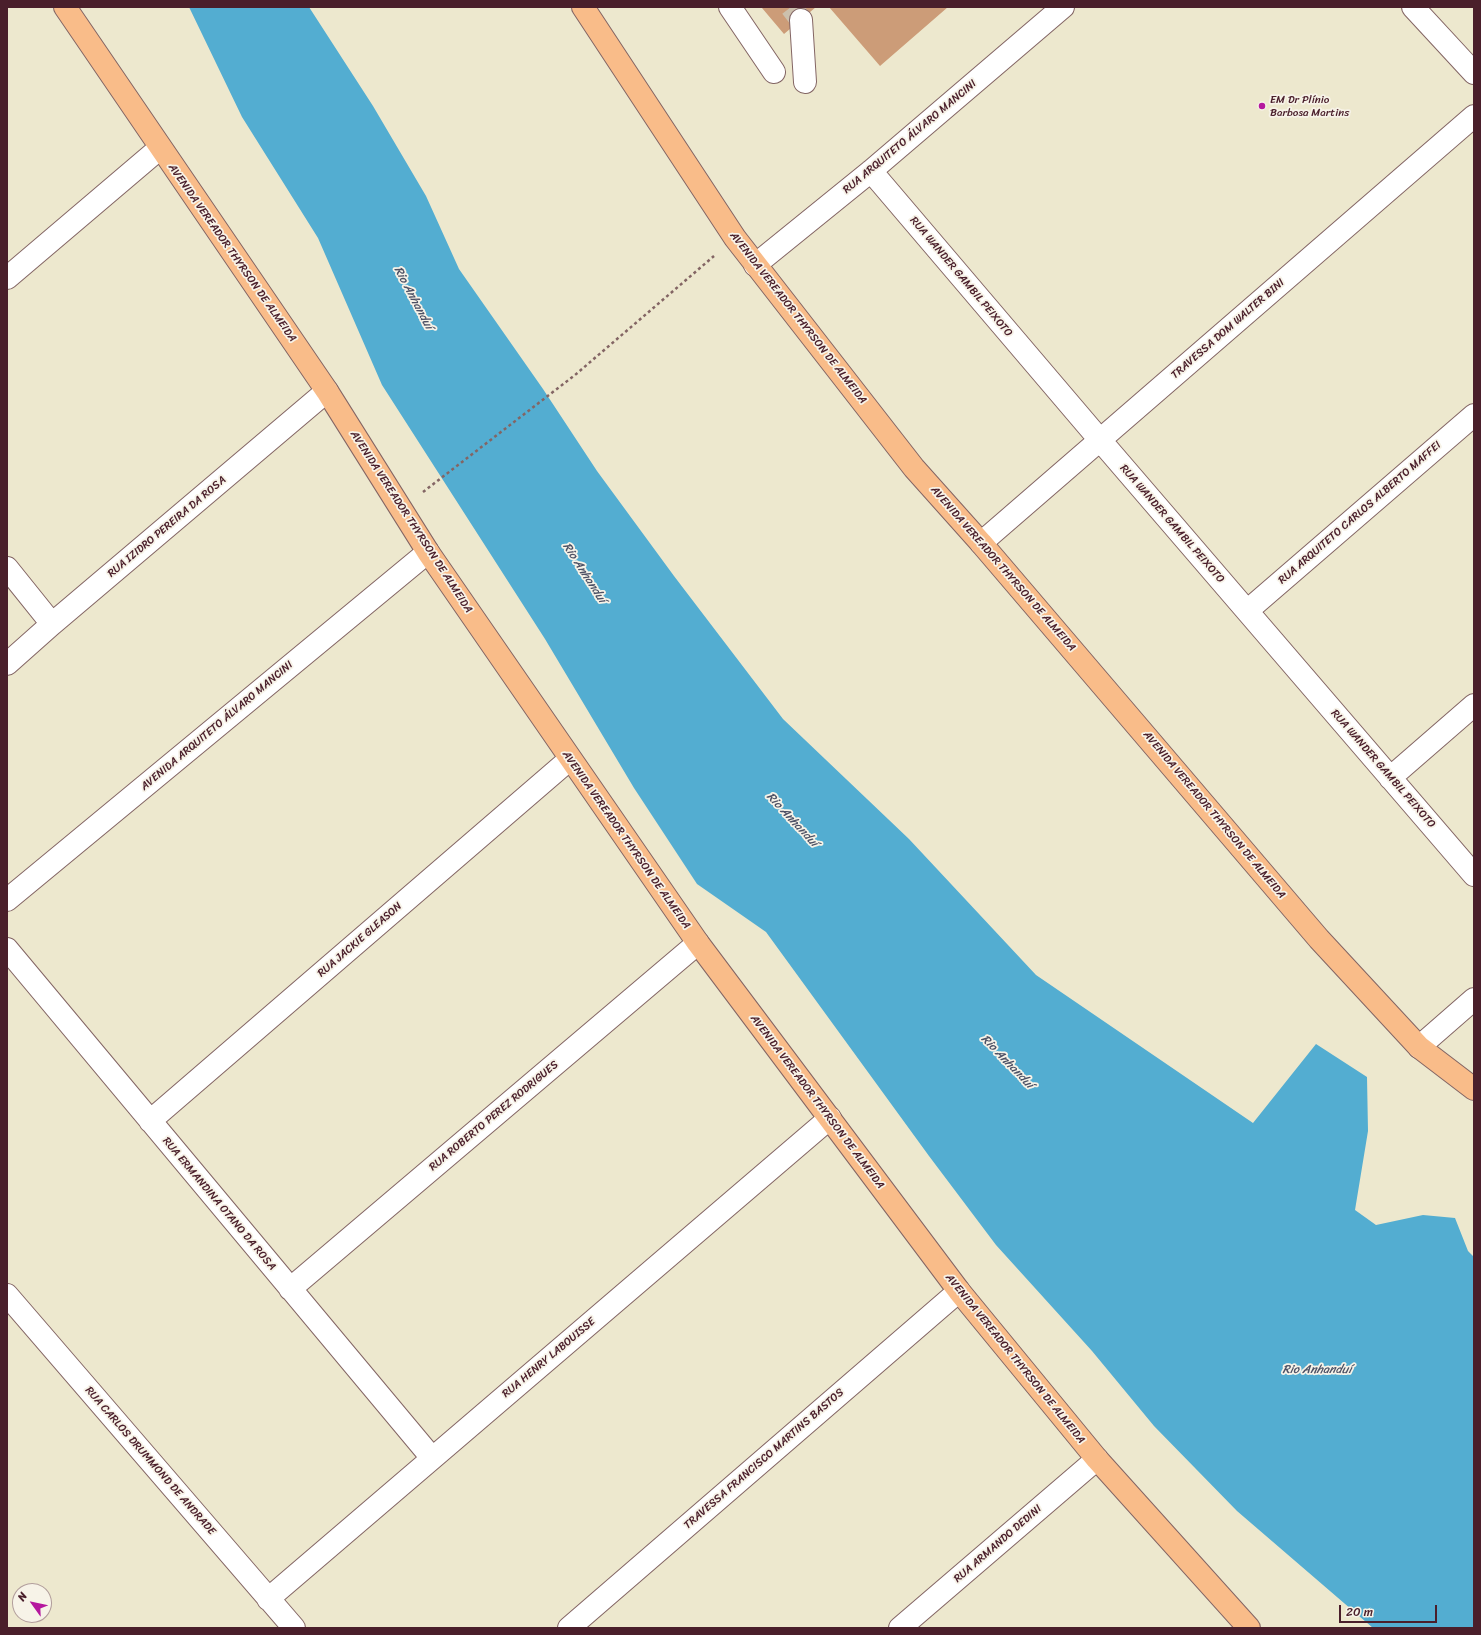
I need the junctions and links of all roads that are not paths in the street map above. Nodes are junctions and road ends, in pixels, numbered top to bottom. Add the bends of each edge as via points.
1 (65, 7) edge
2 (583, 7) edge
3 (730, 7) edge
4 (1063, 7) edge
5 (1413, 7) edge
6 (801, 20) tunnel mouth
7 (774, 72) dead end
8 (1474, 73) edge
9 (805, 82) dead end
10 (1474, 116) edge
11 (160, 148) junction
12 (871, 171) junction
13 (755, 265) junction
14 (7, 278) edge
15 (327, 391) junction
16 (1474, 415) edge
17 (1100, 440) junction
18 (981, 543) junction
19 (428, 552) junction
20 (7, 568) edge
21 (1247, 611) junction
22 (52, 624) junction
23 (7, 664) edge
24 (1474, 705) edge
25 (570, 759) junction
26 (1390, 778) junction
27 (1474, 875) edge
28 (7, 900) edge
29 (698, 942) junction
30 (7, 949) edge
31 (1474, 999) edge
32 (1419, 1047) junction
33 (1474, 1089) edge
34 (830, 1118) junction
35 (150, 1121) junction
36 (290, 1290) junction
37 (959, 1291) junction
38 (7, 1294) edge
39 (432, 1458) junction
40 (1097, 1459) junction
41 (268, 1598) junction
42 (1246, 1627) edge
43 (294, 1628) edge
44 (569, 1628) edge
45 (900, 1628) edge

1 - 11 main road, AVENIDA VEREADOR THYRSON DE ALMEIDA
2 - 13 main road, AVENIDA VEREADOR THYRSON DE ALMEIDA
3 - 7 street
4 - 12 street, RUA ARQUITETO ÁLVARO MANCINI
5 - 8 street
6 - 9 street
10 - 17 street, TRAVESSA DOM WALTER BINI
11 - 14 street
11 - 15 main road, AVENIDA VEREADOR THYRSON DE ALMEIDA
12 - 13 street, RUA ARQUITETO ÁLVARO MANCINI
12 - 17 street, RUA WANDER GAMBIL PEIXOTO
13 - 18 main road, AVENIDA VEREADOR THYRSON DE ALMEIDA via 914,468
15 - 19 main road, AVENIDA VEREADOR THYRSON DE ALMEIDA
15 - 22 street, RUA IZIDRO PEREIRA DA ROSA
16 - 21 street, RUA ARQUITETO CARLOS ALBERTO MAFFEI
17 - 18 street, TRAVESSA DOM WALTER BINI
17 - 21 street, RUA WANDER GAMBIL PEIXOTO
18 - 32 main road, AVENIDA VEREADOR THYRSON DE ALMEIDA via 1314,933
19 - 25 main road, AVENIDA VEREADOR THYRSON DE ALMEIDA
19 - 28 street, AVENIDA ARQUITETO ÁLVARO MANCINI
20 - 22 street
21 - 26 street, RUA WANDER GAMBIL PEIXOTO
22 - 23 street, RUA IZIDRO PEREIRA DA ROSA
24 - 26 street
25 - 29 main road, AVENIDA VEREADOR THYRSON DE ALMEIDA
25 - 35 street, RUA JACKIE GLEASON
26 - 27 street, RUA WANDER GAMBIL PEIXOTO
29 - 34 main road, AVENIDA VEREADOR THYRSON DE ALMEIDA
29 - 36 street, RUA ROBERTO PEREZ RODRIGUES
30 - 35 street, RUA ERMANDINA OTANO DA ROSA
31 - 32 street
32 - 33 main road, AVENIDA VEREADOR THYRSON DE ALMEIDA
34 - 37 main road, AVENIDA VEREADOR THYRSON DE ALMEIDA
34 - 39 street, RUA HENRY LABOUISSE
35 - 36 street, RUA ERMANDINA OTANO DA ROSA
36 - 39 street, RUA ERMANDINA OTANO DA ROSA
37 - 40 main road, AVENIDA VEREADOR THYRSON DE ALMEIDA
37 - 44 street, TRAVESSA FRANCISCO MARTINS BASTOS
38 - 41 street, RUA CARLOS DRUMMOND DE ANDRADE
39 - 41 street, RUA HENRY LABOUISSE
40 - 42 main road, AVENIDA VEREADOR THYRSON DE ALMEIDA
40 - 45 street, RUA ARMANDO DEDINI
41 - 43 street, RUA CARLOS DRUMMOND DE ANDRADE

